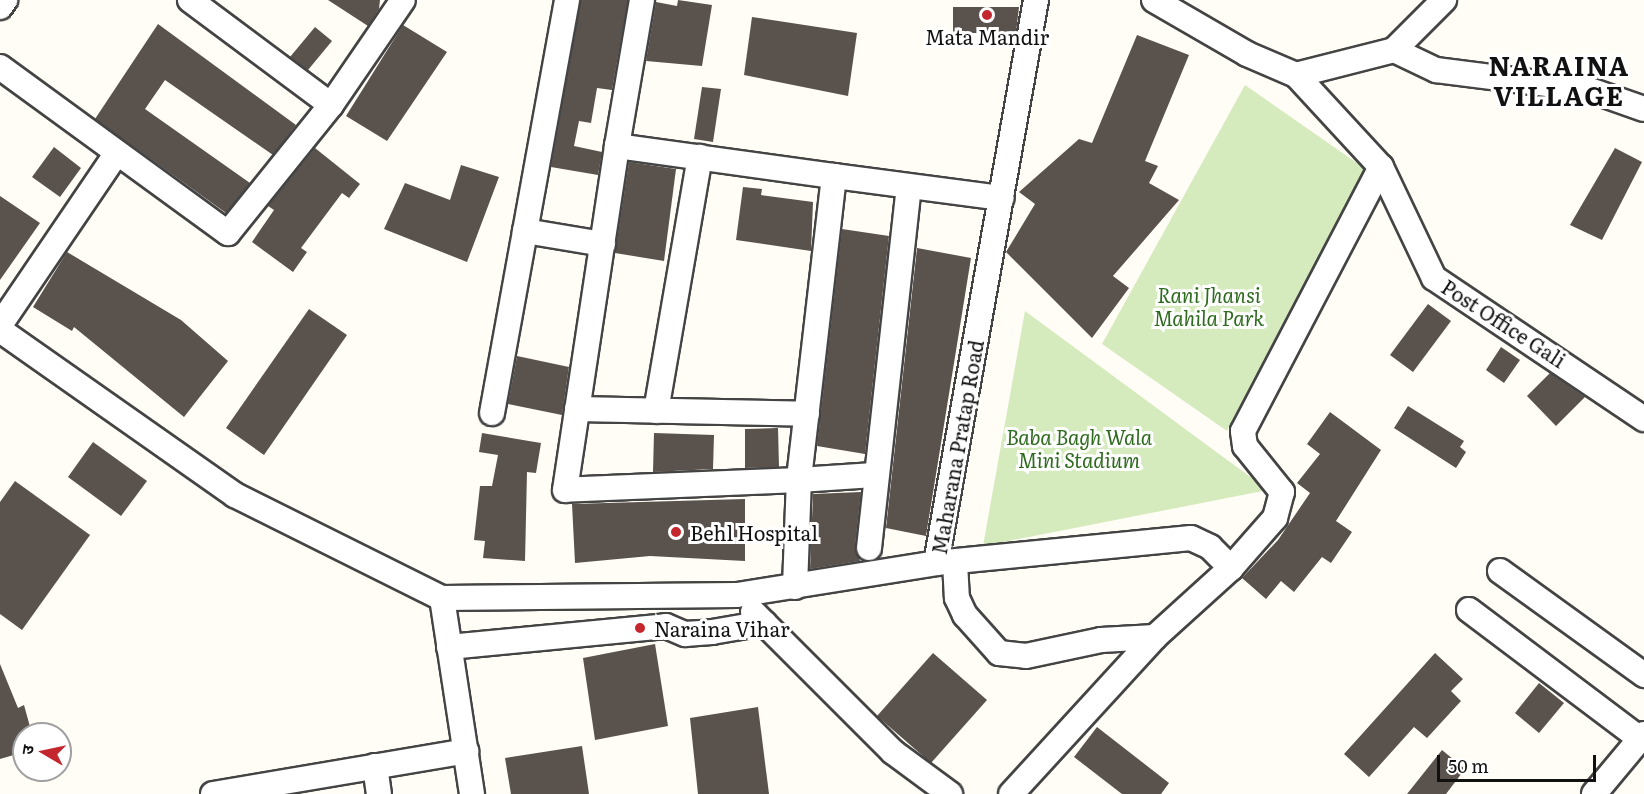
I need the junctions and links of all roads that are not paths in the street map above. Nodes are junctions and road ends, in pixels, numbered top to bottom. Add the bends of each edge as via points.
1 (5, 0) edge
2 (190, 0) edge
3 (403, 0) edge
4 (567, 0) edge
5 (642, 0) edge
6 (1036, 0) edge
7 (1154, 0) edge
8 (1444, 0) edge
9 (0, 8) edge
10 (1394, 50) junction
11 (0, 67) edge
12 (1296, 75) junction
13 (331, 105) junction
14 (1644, 109) edge
15 (617, 146) junction
16 (116, 154) junction
17 (700, 157) junction
18 (1381, 167) junction
19 (834, 176) junction
20 (909, 187) junction
21 (1002, 198) junction
22 (525, 231) junction
23 (603, 244) junction
24 (0, 325) edge
25 (0, 330) edge
26 (577, 410) junction
27 (656, 411) junction
28 (492, 413) dead end
29 (807, 414) junction
30 (1644, 418) edge
31 (874, 475) junction
32 (799, 480) junction
33 (869, 548) dead end
34 (946, 563) junction
35 (1231, 568) junction
36 (1500, 571) dead end
37 (795, 587) junction
38 (736, 595) junction
39 (442, 598) junction
40 (1469, 610) dead end
41 (764, 623) junction
42 (1155, 637) junction
43 (450, 647) junction
44 (1644, 675) edge
45 (1642, 736) edge
46 (465, 751) junction
47 (375, 766) junction
48 (213, 794) edge
49 (379, 794) edge
50 (472, 794) edge
51 (950, 794) edge
52 (1011, 794) edge
53 (1594, 794) edge

1 - 9 street
2 - 13 street
3 - 13 street
4 - 22 street
5 - 15 street
6 - 21 street, Maharana Pratap Road
7 - 12 street via 1247,54
8 - 10 street
10 - 12 street
10 - 14 street via 1436,70 1587,89
11 - 16 street
12 - 18 street, Post Office Gali
13 - 16 street via 228,233
15 - 17 street
15 - 23 street
16 - 24 street
17 - 19 street
17 - 27 street
18 - 30 street, Post Office Gali via 1434,278
18 - 35 street via 1243,431 1245,446 1282,492 1275,518
19 - 20 street
19 - 29 street
20 - 21 street
20 - 31 street
21 - 34 street, Maharana Pratap Road
22 - 23 street
22 - 28 street
23 - 26 street
25 - 39 street via 235,495
26 - 27 street
26 - 32 street via 565,490
27 - 29 street
29 - 32 street
31 - 32 street
31 - 33 street
32 - 37 street
34 - 35 street via 1191,538 1210,547
34 - 37 street, Maharana Pratap Road
34 - 42 street via 965,615 999,653 1026,656 1101,640
35 - 42 street
36 - 44 street
37 - 38 street, Maharana Pratap Road
38 - 39 street, Maharana Pratap Road
38 - 41 street
39 - 43 street
40 - 45 street
41 - 43 street via 686,634 666,626
41 - 51 street via 893,752
42 - 52 street
43 - 46 street
45 - 53 street
46 - 47 street
46 - 50 street
47 - 48 street
47 - 49 street

